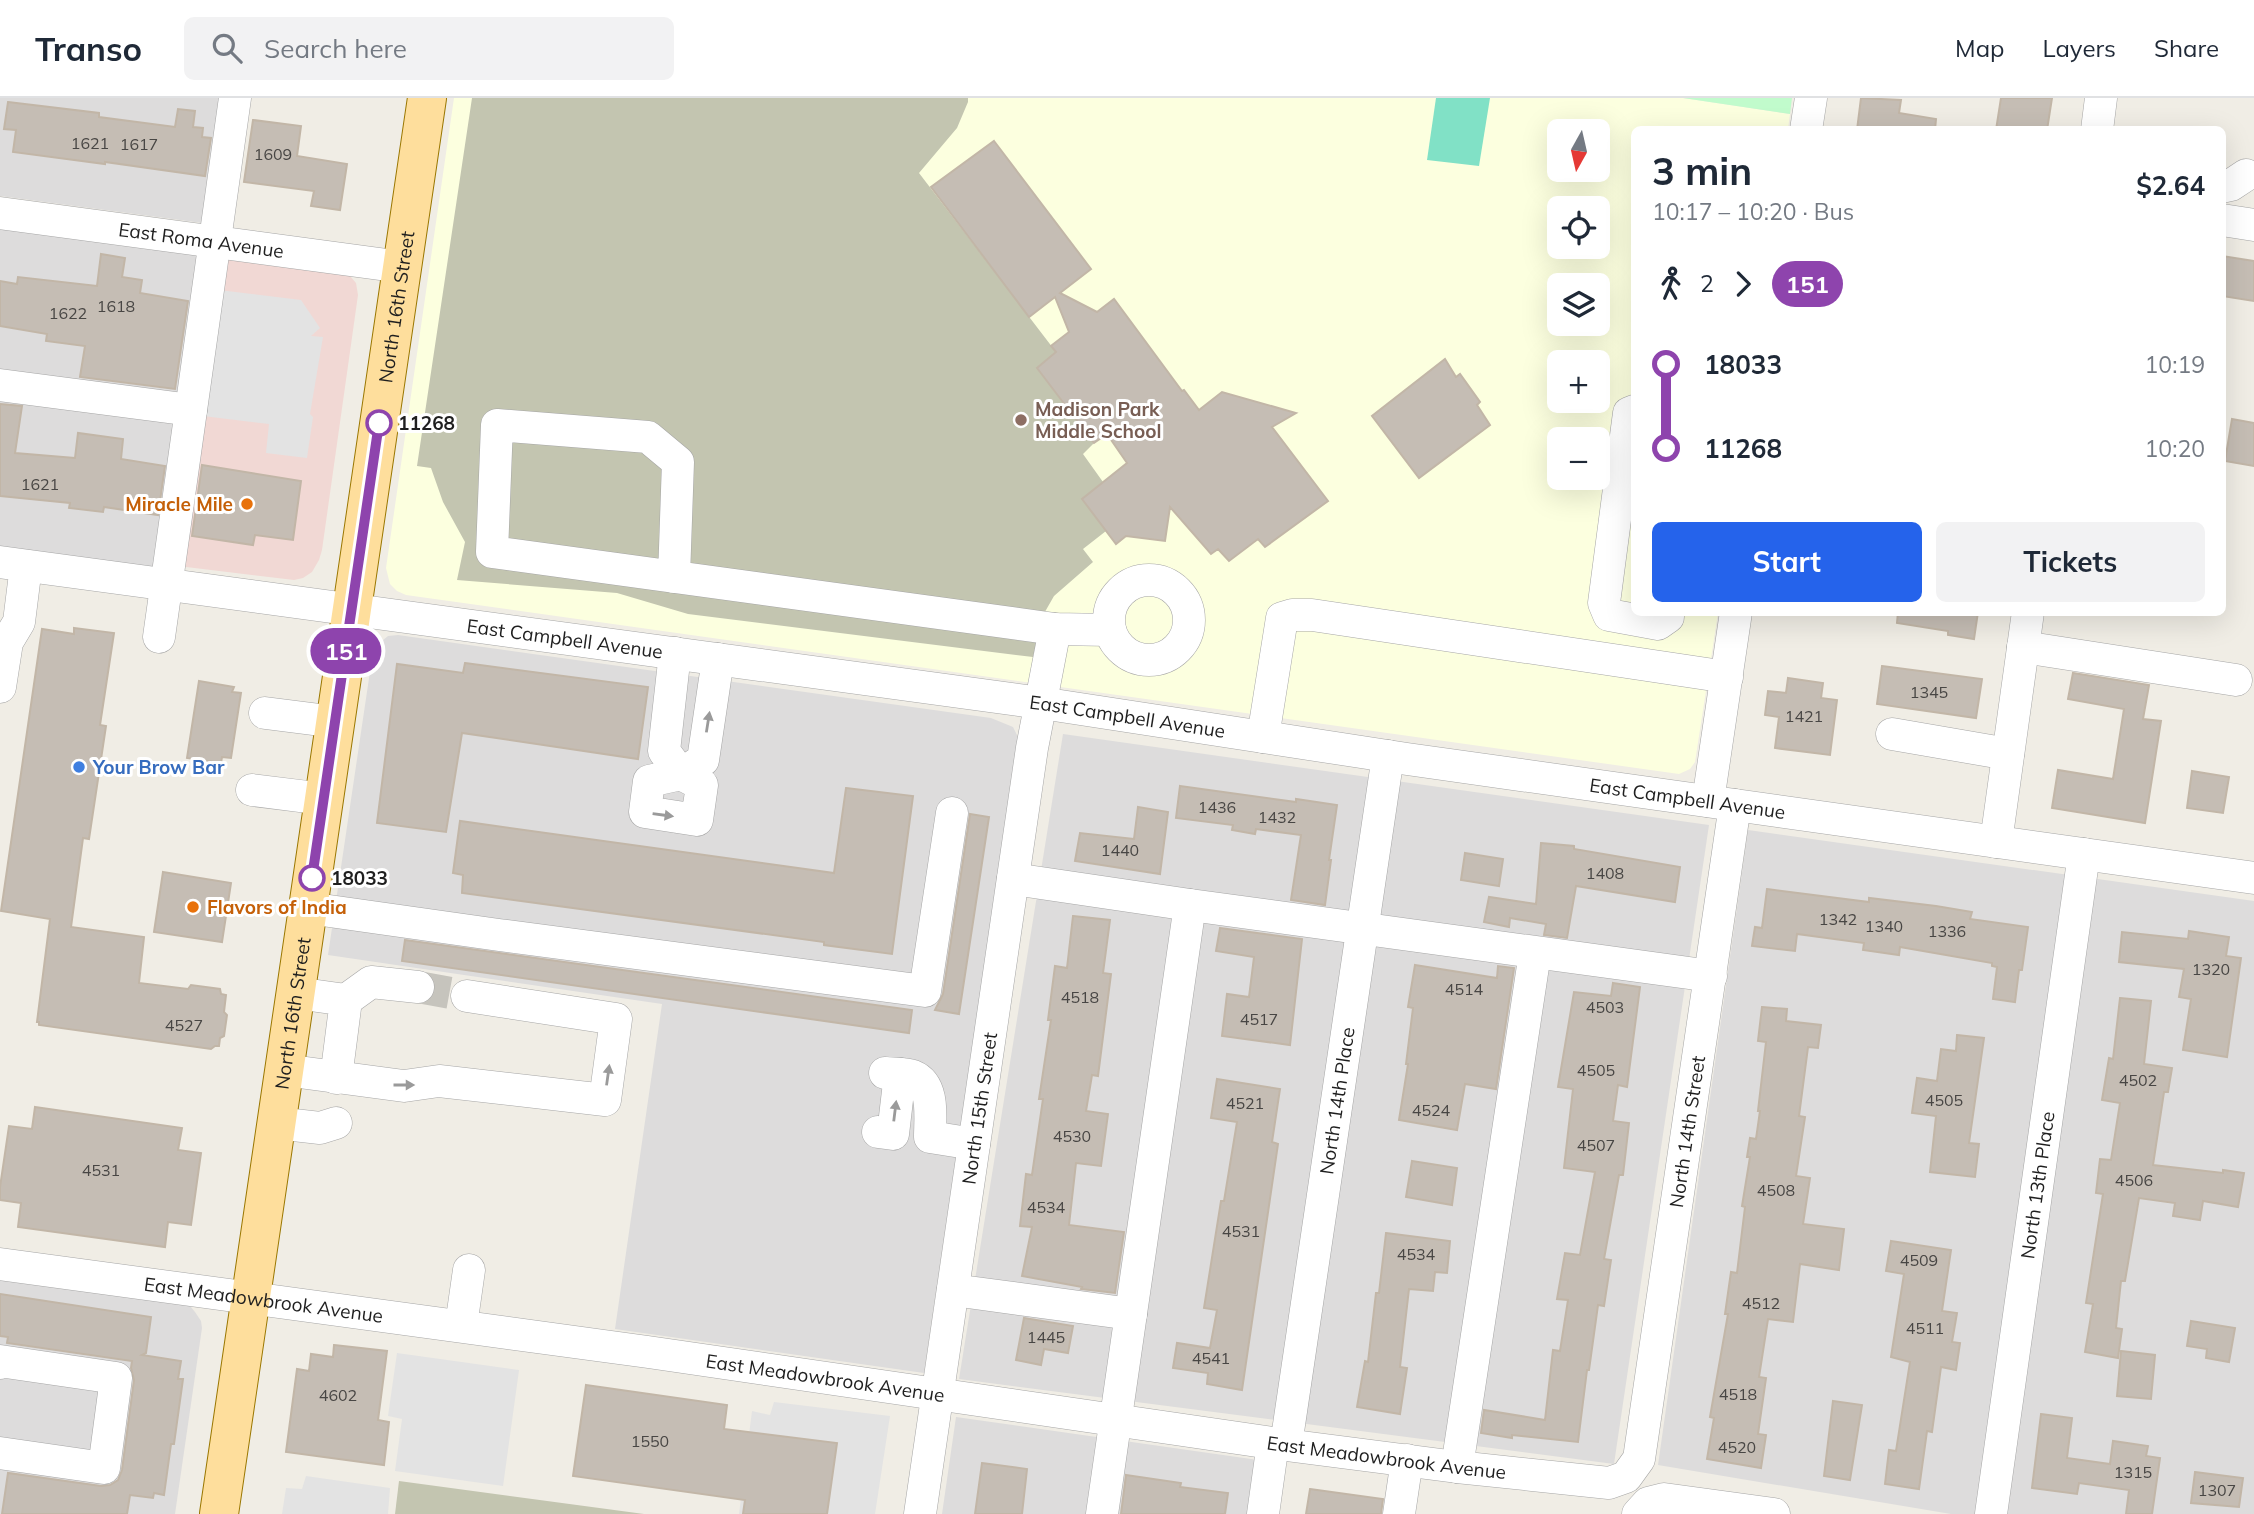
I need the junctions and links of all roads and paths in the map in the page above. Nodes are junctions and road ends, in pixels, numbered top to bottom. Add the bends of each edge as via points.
1 (235, 98) edge
2 (427, 98) edge
3 (1811, 98) edge
4 (2101, 98) edge
5 (1808, 126) edge
6 (2098, 126) edge
7 (0, 213) edge
8 (2226, 221) edge
9 (2254, 225) edge
10 (215, 242) junction
11 (402, 267) junction
12 (0, 385) edge
13 (191, 410) junction
14 (1631, 412) edge
15 (12, 564) edge
16 (674, 577) junction
17 (167, 586) junction
18 (351, 609) junction
19 (1668, 616) edge
20 (1735, 616) edge
21 (2027, 616) edge
22 (1055, 629) junction
23 (1110, 630) dead end
24 (159, 637) dead end
25 (2023, 648) junction
26 (675, 653) junction
27 (718, 659) junction
28 (1727, 677) junction
29 (2236, 680) dead end
30 (0, 687) edge
31 (1041, 703) junction
32 (265, 713) dead end
33 (336, 722) junction
34 (1892, 734) dead end
35 (1262, 737) junction
36 (2008, 754) junction
37 (1388, 756) junction
38 (252, 790) dead end
39 (324, 799) junction
40 (1721, 803) junction
41 (952, 813) dead end
42 (1996, 842) junction
43 (2084, 854) junction
44 (2254, 878) edge
45 (1013, 879) junction
46 (1190, 905) junction
47 (308, 908) junction
48 (1362, 929) junction
49 (1535, 953) junction
50 (1711, 976) junction
51 (418, 987) tunnel mouth
52 (296, 993) junction
53 (467, 996) tunnel mouth
54 (346, 1000) junction
55 (284, 1070) junction
56 (336, 1078) junction
57 (276, 1123) junction
58 (336, 1123) dead end
59 (878, 1132) dead end
60 (974, 1144) junction
61 (0, 1264) edge
62 (469, 1270) dead end
63 (953, 1290) junction
64 (251, 1298) junction
65 (1131, 1314) junction
66 (461, 1326) junction
67 (0, 1363) edge
68 (938, 1393) junction
69 (1116, 1419) junction
70 (1279, 1444) junction
71 (0, 1453) edge
72 (1639, 1459) joint
73 (1407, 1461) junction
74 (1457, 1467) junction
75 (1651, 1507) edge
76 (219, 1514) edge
77 (920, 1514) edge
78 (1102, 1514) edge
79 (1263, 1514) edge
80 (1399, 1514) edge
81 (1774, 1514) edge
82 (1991, 1514) edge

1 - 10 street
2 - 11 main road, North 16th Street
3 - 5 street
4 - 6 street
7 - 10 street, East Roma Avenue
8 - 9 street
10 - 11 street, East Roma Avenue
10 - 13 street
11 - 18 main road, North 16th Street
12 - 13 street
13 - 17 street
14 - 19 street via 1604,603 1609,615 1658,624
15 - 17 street, East Campbell Avenue
15 - 30 street via 19,622 7,642
16 - 16 street via 492,552 497,425 648,437 678,461
16 - 22 street
17 - 18 street, East Campbell Avenue
17 - 24 street
18 - 26 street, East Campbell Avenue
18 - 33 main road, North 16th Street
20 - 28 street, North 14th Street
21 - 25 street
22 - 23 street
22 - 31 street, North 15th Street
25 - 29 street
25 - 36 street
26 - 27 street, East Campbell Avenue
26 -> 27 street via 664,751 681,774 703,760
27 - 31 street, East Campbell Avenue
28 - 35 street via 1292,615 1282,618
28 - 40 street, North 14th Street
31 - 35 street, East Campbell Avenue
31 - 45 street, North 15th Street
32 - 33 street
33 - 39 main road, North 16th Street
34 - 36 street
35 - 37 street, East Campbell Avenue
36 - 42 street
37 - 40 street, East Campbell Avenue
37 - 48 street, North 14th Place
38 - 39 street
39 - 47 main road, North 16th Street
40 - 42 street, East Campbell Avenue
40 - 50 street, North 14th Street
41 - 47 street via 925,991
42 - 43 street, East Campbell Avenue
43 - 44 street, East Campbell Avenue
43 - 82 street, North 13th Place
45 - 46 street
45 - 60 street, North 15th Street
46 - 48 street
46 - 65 street
47 - 52 main road, North 16th Street
48 - 49 street
48 - 70 street, North 14th Place
49 - 50 street
49 - 74 street
50 - 72 street, North 14th Street
51 - 54 street via 371,982
52 - 54 street
52 - 55 main road, North 16th Street
56 -> 53 street via 404,1086 439,1081 605,1100 615,1019
54 - 56 street
55 - 56 street
55 - 57 main road, North 16th Street
57 - 58 street via 320,1128
57 - 64 main road, North 16th Street
59 -> 60 street via 892,1134 892,1074 914,1076 925,1086 930,1101 930,1137
60 - 63 street, North 15th Street
61 - 64 street, East Meadowbrook Avenue
62 - 66 street
63 - 65 street
63 - 68 street, North 15th Street
64 - 66 street, East Meadowbrook Avenue
64 - 76 main road, North 16th Street
65 - 69 street
66 - 68 street, East Meadowbrook Avenue
67 - 71 street via 116,1378 104,1468
68 - 69 street, East Meadowbrook Avenue
68 - 77 street, North 15th Street
69 - 70 street, East Meadowbrook Avenue
69 - 78 street
70 - 73 street, East Meadowbrook Avenue
70 - 79 street, North 14th Place
72 - 74 street, East Meadowbrook Avenue via 1626,1477 1609,1483
73 - 74 street, East Meadowbrook Avenue
73 - 80 street
75 - 81 street

